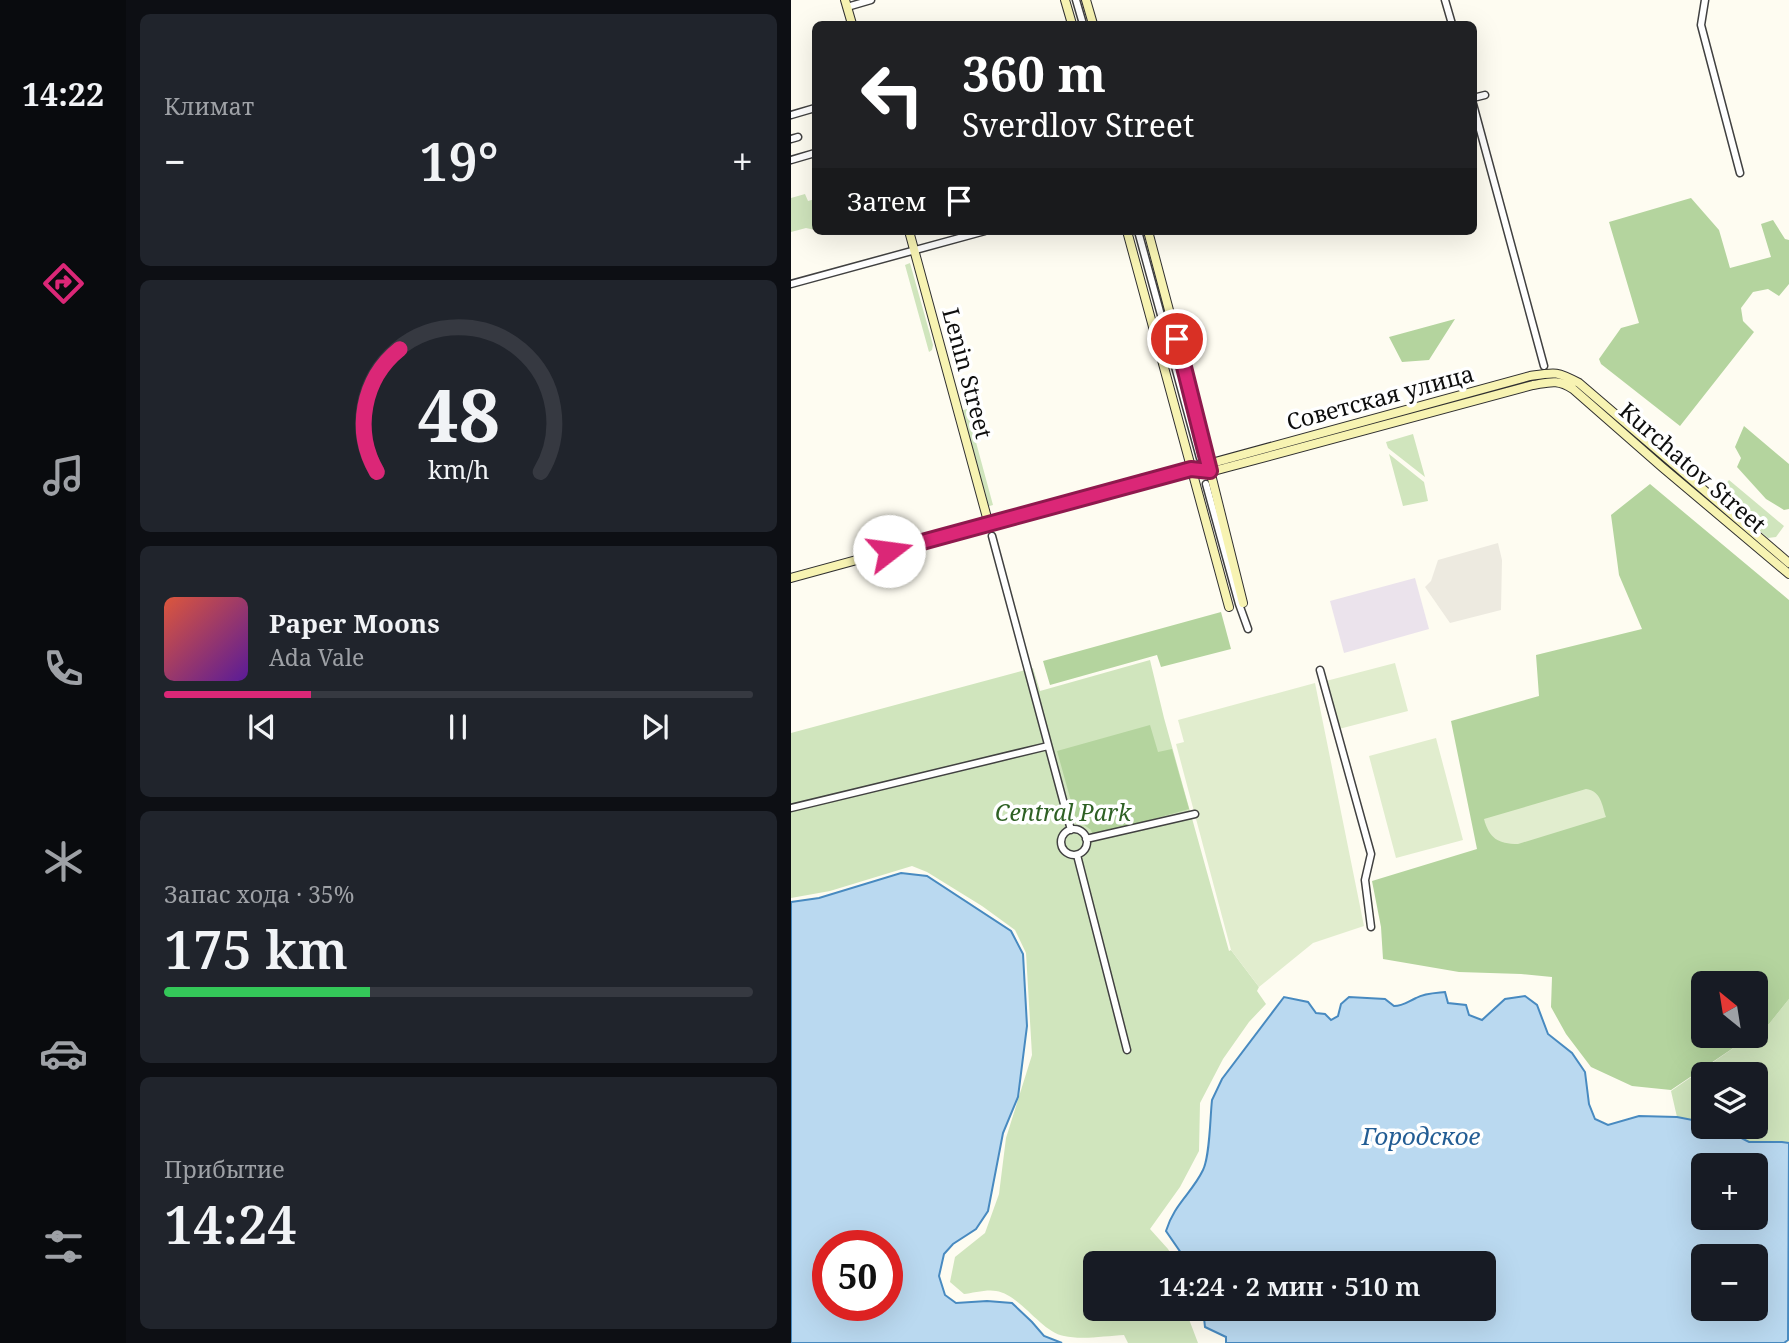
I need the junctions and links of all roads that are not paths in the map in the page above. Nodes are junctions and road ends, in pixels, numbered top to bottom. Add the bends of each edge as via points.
1 (871, 0) edge
2 (1065, 0) edge
3 (1076, 0) edge
4 (1086, 0) edge
5 (1445, 0) edge
6 (1705, 0) edge
7 (846, 3) edge
8 (851, 21) edge
9 (1071, 21) edge
10 (1082, 21) edge
11 (1092, 21) edge
12 (1451, 21) edge
13 (1485, 94) dead end
14 (1477, 97) edge
15 (812, 109) edge
16 (791, 115) edge
17 (1477, 119) edge
18 (812, 154) edge
19 (791, 160) edge
20 (1740, 173) dead end
21 (910, 235) edge
22 (970, 235) edge
23 (1128, 235) edge
24 (1139, 235) edge
25 (1149, 235) edge
26 (914, 250) junction
27 (791, 284) edge
28 (1544, 366) dead end
29 (1562, 371) junction
30 (1532, 380) junction
31 (1556, 382) junction
32 (1576, 386) junction
33 (1200, 458) dead end
34 (1668, 459) junction
35 (1662, 467) junction
36 (1209, 468) junction
37 (1191, 469) junction
38 (1206, 484) dead end
39 (989, 525) junction
40 (992, 536) dead end
41 (1789, 563) edge
42 (1789, 574) edge
43 (791, 578) edge
44 (1243, 603) dead end
45 (1229, 607) dead end
46 (1248, 629) dead end
47 (1320, 670) dead end
48 (1048, 746) junction
49 (791, 808) edge
50 (1195, 814) dead end
51 (1071, 830) junction
52 (1086, 839) junction
53 (1077, 855) junction
54 (1371, 927) dead end
55 (1127, 1050) dead end

1 - 7 street
2 - 9 main road
3 - 10 street
4 - 11 main road
5 - 12 street
6 - 20 street via 1701,25
7 - 8 main road
13 - 14 street
15 - 16 street
17 - 28 street
18 - 19 street
21 - 26 main road, Lenin Street
22 - 26 street
23 - 37 main road
24 - 33 street
25 - 36 main road
26 - 27 street
26 - 39 main road, Lenin Street
29 - 30 main road, Советская улица
29 - 31 main road
29 - 32 main road
30 - 31 main road, Советская улица
30 - 36 main road, Советская улица
31 - 32 main road, Советская улица
32 - 34 main road, Kurchatov Street
32 - 35 main road, Kurchatov Street
34 - 35 main road
34 - 41 main road, Kurchatov Street
35 - 42 main road, Kurchatov Street
36 - 37 main road, Советская улица
36 - 44 main road
37 - 39 main road, Советская улица
37 - 45 main road
38 - 46 street
39 - 43 main road, Советская улица
40 - 48 street
47 - 54 street via 1371,854 1365,880
48 - 49 street
48 - 51 street
50 - 52 street
51 - 52 street via 1085,834
51 - 53 street via 1060,840 1062,851
52 - 53 street
53 - 55 street

